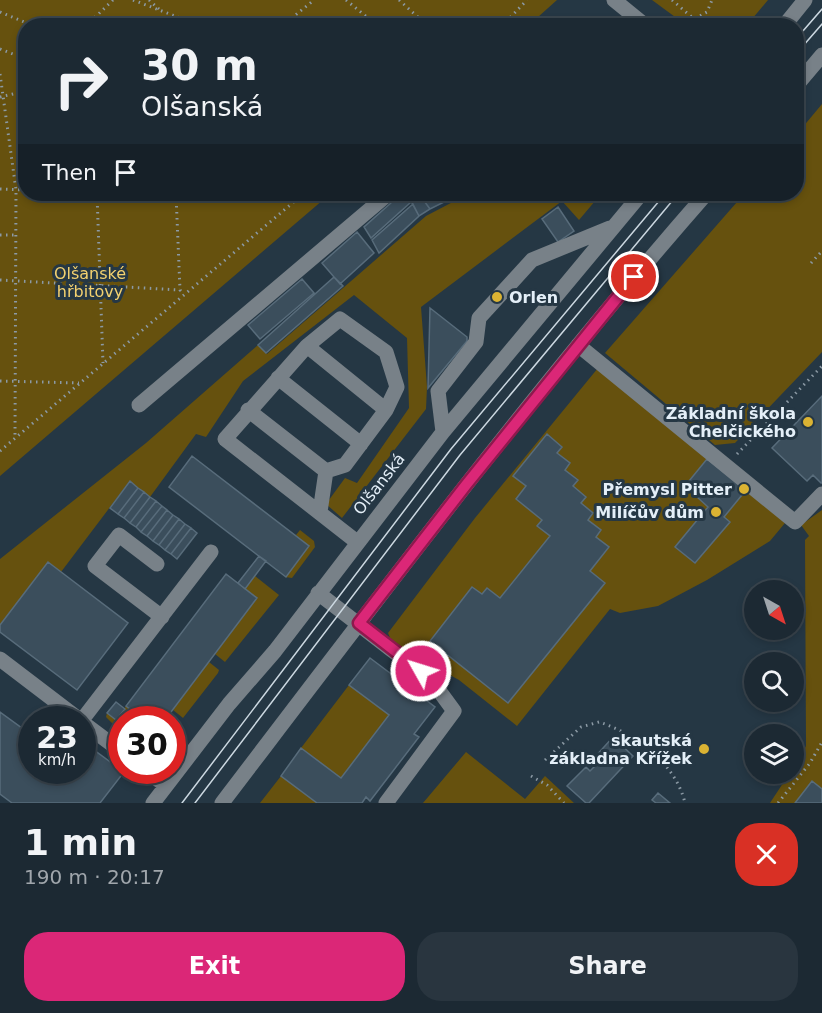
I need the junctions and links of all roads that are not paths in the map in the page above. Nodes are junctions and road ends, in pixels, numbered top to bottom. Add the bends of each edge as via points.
1 (614, 0) edge
2 (805, 0) edge
3 (636, 18) edge
4 (790, 18) edge
5 (822, 55) edge
6 (804, 76) edge
7 (380, 201) edge
8 (635, 201) edge
9 (700, 201) edge
10 (612, 227) junction
11 (578, 345) junction
12 (307, 346) junction
13 (278, 378) junction
14 (139, 405) dead end
15 (248, 410) junction
16 (386, 410) junction
17 (442, 432) junction
18 (361, 444) junction
19 (326, 471) junction
20 (822, 494) edge
21 (320, 512) junction
22 (357, 542) junction
23 (211, 552) dead end
24 (158, 564) dead end
25 (318, 593) junction
26 (162, 616) junction
27 (359, 623) junction
28 (0, 660) edge
29 (62, 706) edge
30 (93, 706) edge
31 (96, 732) edge
32 (108, 741) edge
33 (165, 785) joint
34 (153, 803) edge
35 (222, 803) edge
36 (386, 803) edge

1 - 3 street
2 - 4 street
5 - 6 street
7 - 14 street
8 - 10 street, Olšanská
9 - 11 street
10 - 17 street, Olšanská
10 - 17 street via 532,260 479,318 476,342 438,391
11 - 20 street via 795,522
11 - 27 street
12 - 13 street
12 - 16 street
12 - 16 street via 340,319 386,352 398,387
13 - 15 street
13 - 18 street
15 - 19 street
15 - 21 street via 225,439
16 - 18 street
17 - 22 street, Olšanská
18 - 19 street via 345,465
19 - 21 street
21 - 22 street
22 - 25 street, Olšanská
23 - 26 street
24 - 26 street via 119,535 95,566
25 - 27 street
25 - 33 street, Olšanská via 276,651
26 - 30 street
27 - 35 street
27 - 36 street via 432,681 454,711
28 - 29 street
31 - 32 street
33 - 34 street, Olšanská

